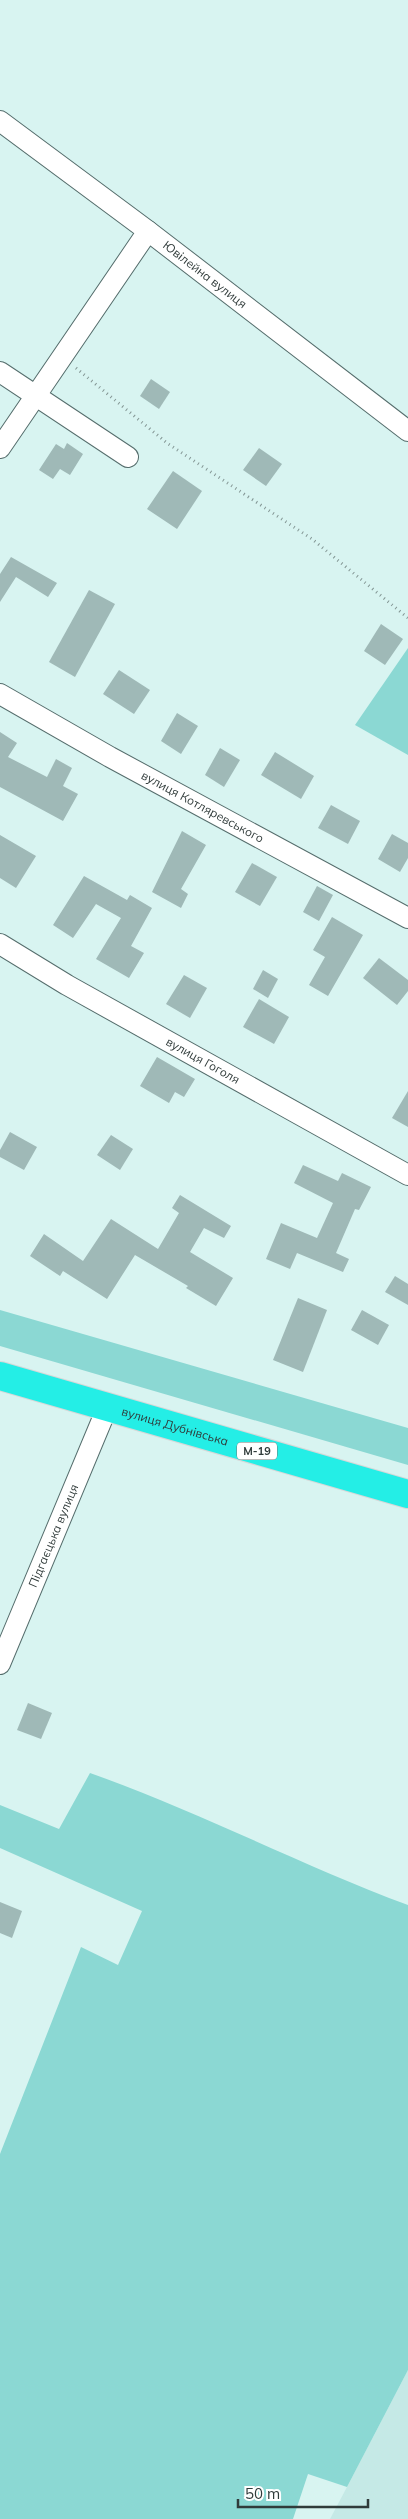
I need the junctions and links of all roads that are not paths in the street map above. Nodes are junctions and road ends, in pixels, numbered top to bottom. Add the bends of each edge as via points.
1 (0, 121) edge
2 (148, 231) junction
3 (0, 372) edge
4 (36, 394) junction
5 (408, 431) edge
6 (0, 448) edge
7 (128, 456) dead end
8 (0, 694) edge
9 (408, 918) edge
10 (0, 944) edge
11 (408, 1175) edge
12 (0, 1376) edge
13 (107, 1408) junction
14 (408, 1494) edge
15 (0, 1664) edge

1 - 2 street, Ювілейна вулиця
2 - 4 street
2 - 5 street, Ювілейна вулиця
3 - 4 street
4 - 6 street
4 - 7 street
8 - 9 street, вулиця Котляревського via 110,758
10 - 11 street, вулиця Гоголя via 67,985
12 - 13 highway, вулиця Дубнівська / М-19
13 - 14 highway, вулиця Дубнівська / М-19
13 - 15 street, Підгаєцька вулиця

